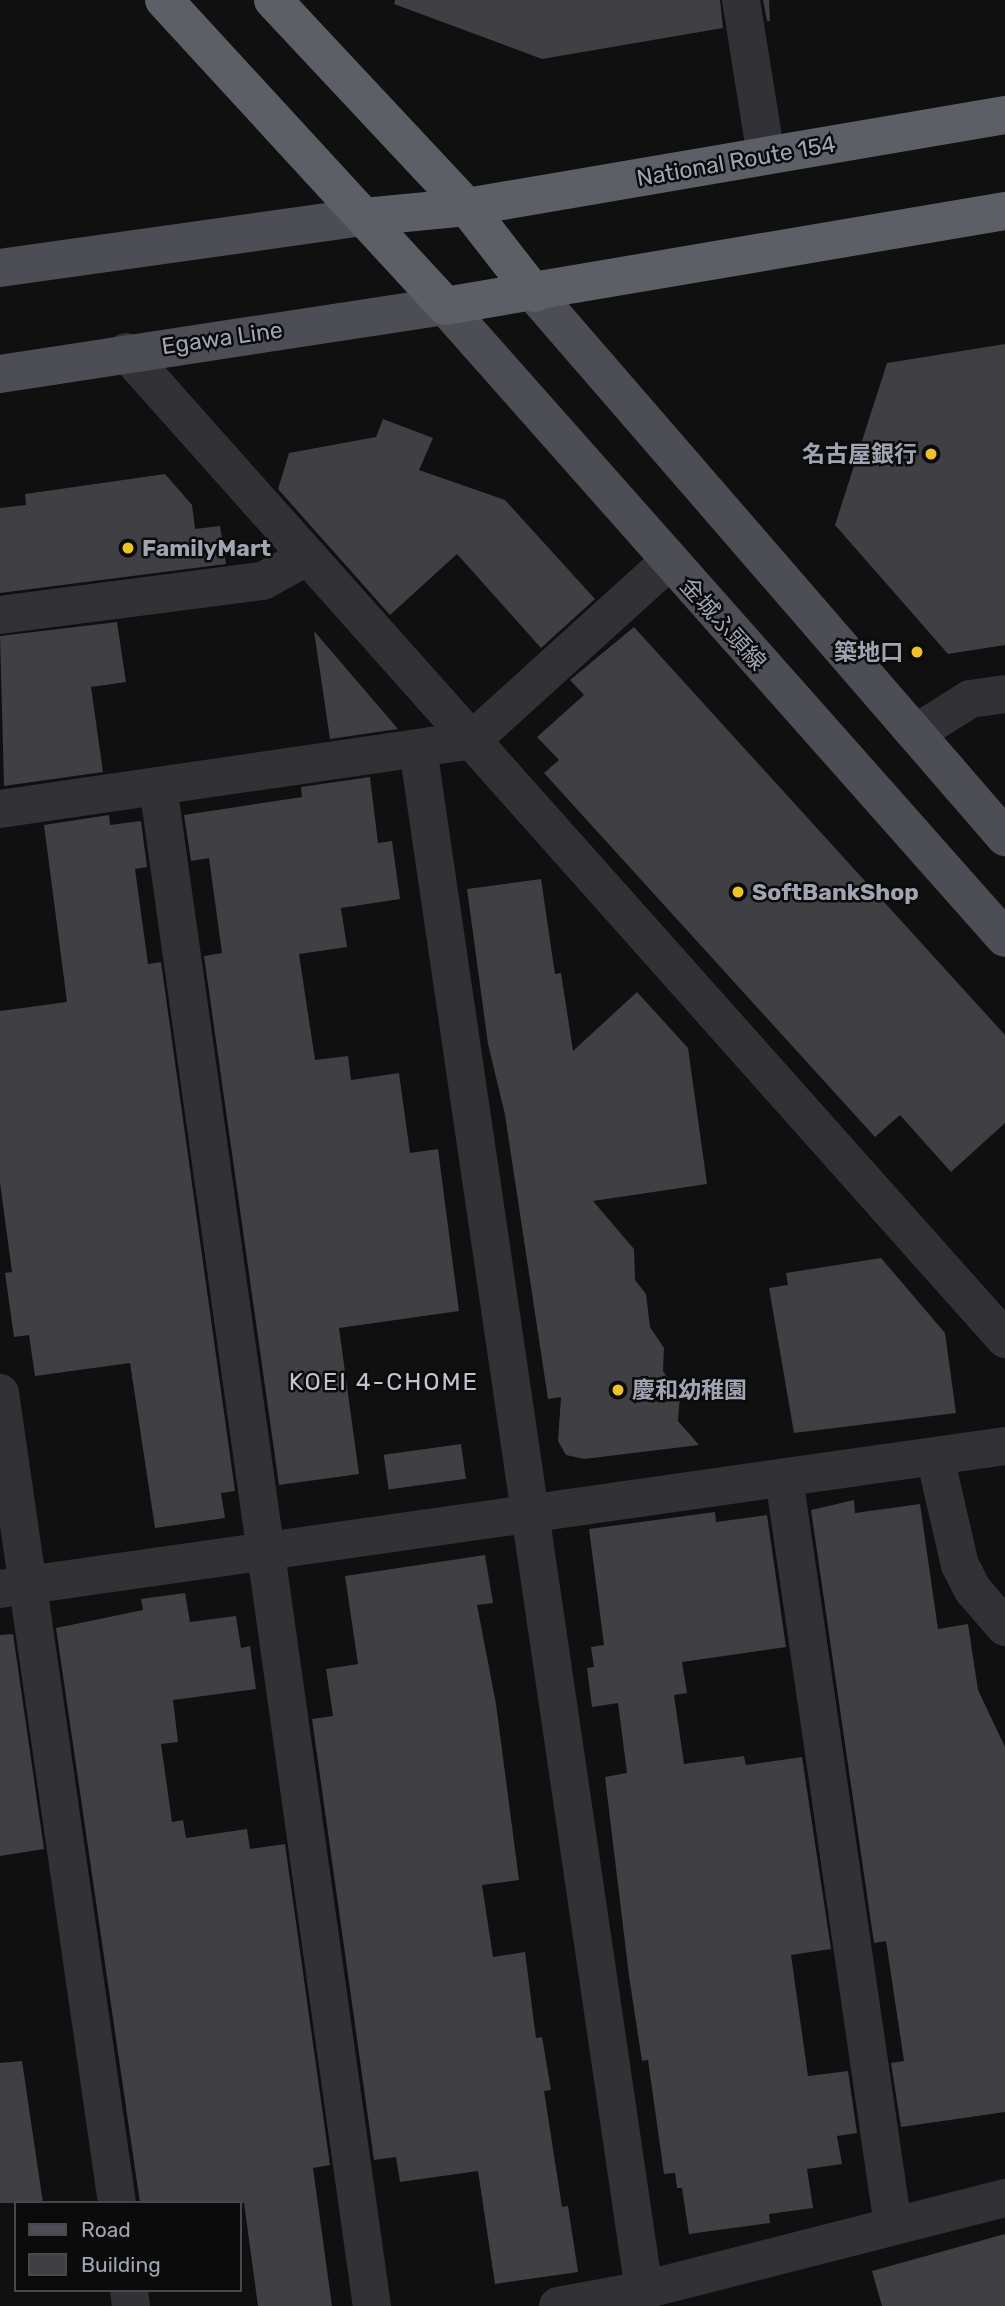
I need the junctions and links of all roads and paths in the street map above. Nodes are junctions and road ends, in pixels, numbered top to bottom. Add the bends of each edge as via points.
1 (164, 0) edge
2 (273, 0) edge
3 (741, 0) edge
4 (1005, 115) edge
5 (766, 156) junction
6 (467, 207) junction
7 (1005, 211) edge
8 (363, 217) junction
9 (0, 268) edge
10 (534, 293) junction
11 (445, 306) junction
12 (127, 352) junction
13 (0, 374) edge
14 (308, 555) junction
15 (668, 562) junction
16 (0, 615) edge
17 (1005, 694) edge
18 (916, 733) junction
19 (472, 740) junction
20 (418, 749) junction
21 (158, 786) junction
22 (0, 809) edge
23 (1005, 837) edge
24 (1005, 938) edge
25 (1005, 1339) edge
26 (0, 1393) edge
27 (1005, 1446) edge
28 (935, 1457) junction
29 (784, 1478) junction
30 (530, 1514) junction
31 (266, 1552) junction
32 (14, 1587) edge
33 (1005, 1627) edge
34 (1005, 2198) edge
35 (117, 2201) edge
36 (893, 2226) junction
37 (644, 2290) junction
38 (372, 2306) edge
39 (558, 2306) edge

1 - 8 highway
2 - 6 highway
3 - 5 street
4 - 5 highway, National Route 154
5 - 6 highway, National Route 154
6 - 8 highway, National Route 154
6 - 10 highway
7 - 10 highway
8 - 9 main road
8 - 11 highway
10 - 11 highway
10 - 18 main road
11 - 12 main road, Egawa Line
11 - 15 main road, 金城ふ頭線
12 - 13 main road, Egawa Line
12 - 14 street
14 - 16 street via 263,582
14 - 19 street
15 - 19 street
15 - 24 main road, 金城ふ頭線
17 - 18 street via 970,699
18 - 23 main road
19 - 20 street
19 - 25 street
20 - 21 street
20 - 30 street
21 - 22 street
21 - 31 street
26 - 32 street
27 - 28 street
28 - 29 street
28 - 33 street via 960,1565 973,1590
29 - 30 street
29 - 36 street
30 - 31 street
30 - 37 street
31 - 32 street
31 - 38 street
32 - 35 street
34 - 36 street
36 - 37 street
37 - 39 street

